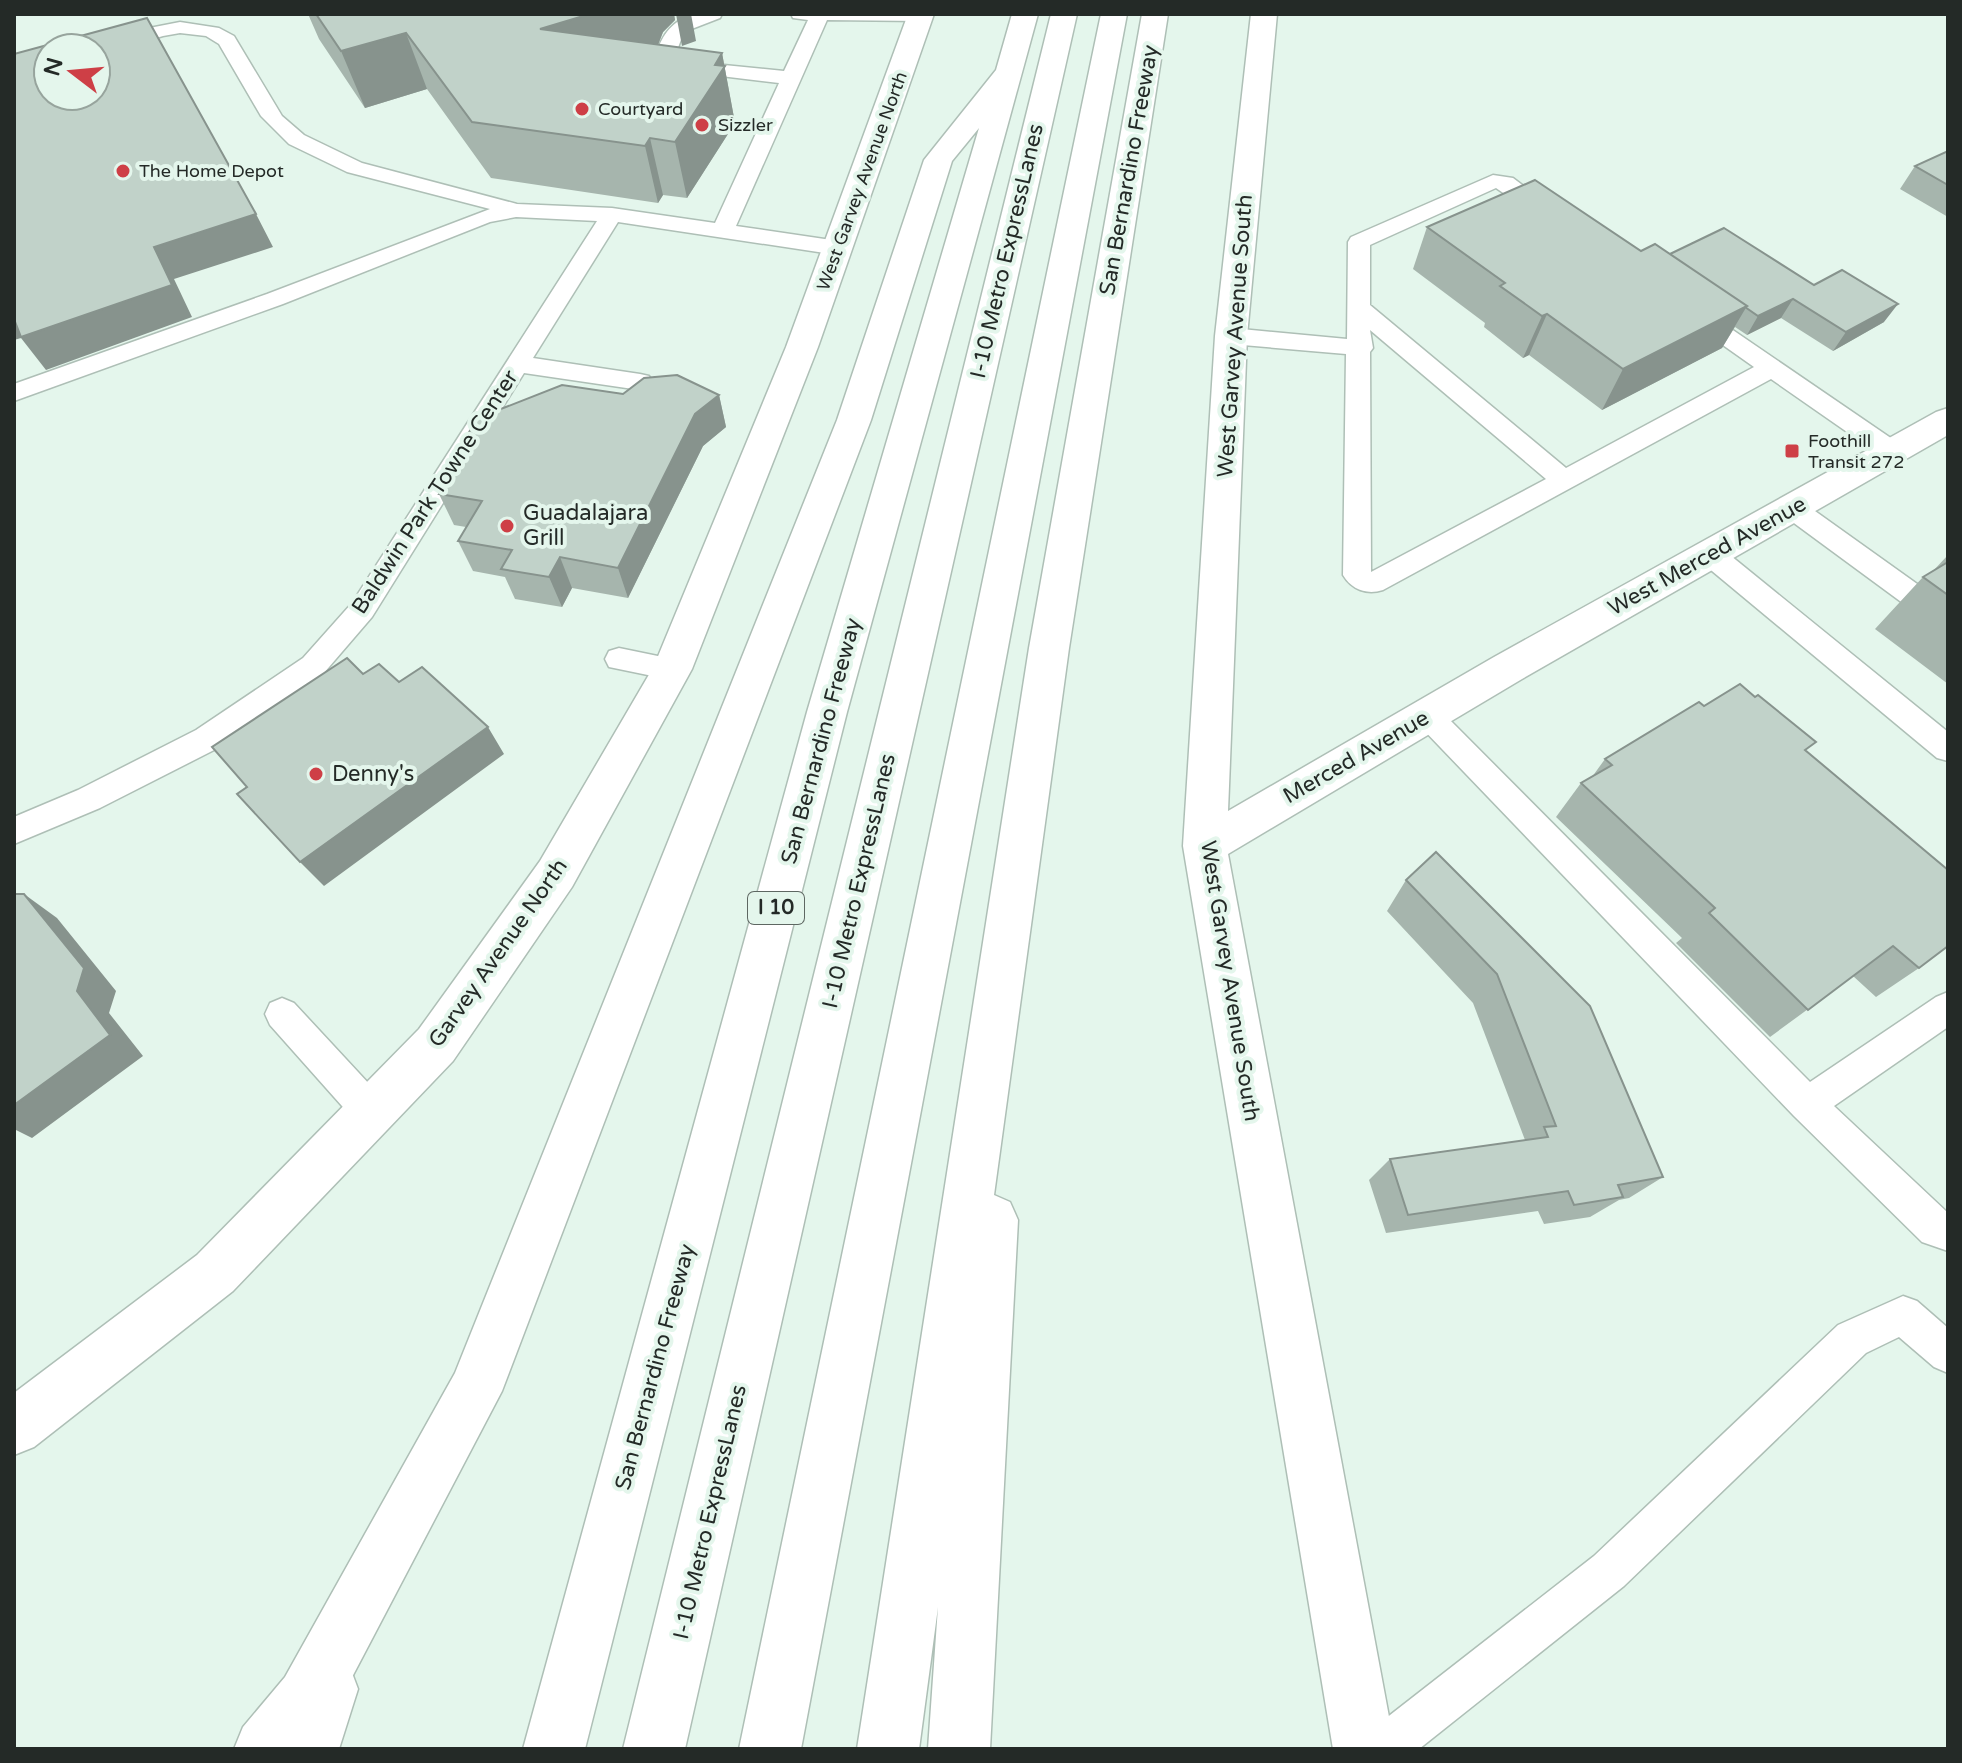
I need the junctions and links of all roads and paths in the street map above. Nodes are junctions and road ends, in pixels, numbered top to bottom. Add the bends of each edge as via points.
1 (713, 14) edge
2 (798, 14) edge
3 (921, 14) edge
4 (1025, 14) edge
5 (1064, 14) edge
6 (1114, 14) edge
7 (1155, 14) edge
8 (1264, 14) edge
9 (819, 16) edge
10 (112, 46) edge
11 (1009, 71) junction
12 (793, 78) junction
13 (516, 210) junction
14 (612, 215) junction
15 (1568, 227) edge
16 (723, 231) junction
17 (838, 248) junction
18 (1670, 298) edge
19 (1360, 309) junction
20 (1231, 336) junction
21 (802, 347) joint
22 (1361, 348) junction
23 (517, 364) junction
24 (1772, 368) junction
25 (640, 382) edge
26 (14, 393) edge
27 (1948, 420) edge
28 (1892, 451) junction
29 (1563, 479) junction
30 (1792, 508) junction
31 (1710, 554) junction
32 (1948, 621) edge
33 (619, 659) dead end
34 (1508, 668) joint
35 (672, 669) junction
36 (1428, 716) junction
37 (1948, 749) edge
38 (14, 831) edge
39 (1205, 846) junction
40 (1011, 910) junction
41 (1948, 1008) edge
42 (282, 1014) dead end
43 (1807, 1104) junction
44 (371, 1112) junction
45 (1948, 1232) edge
46 (1948, 1353) edge
47 (14, 1427) edge
48 (374, 1576) junction
49 (265, 1749) edge
50 (316, 1749) edge
51 (554, 1749) edge
52 (654, 1749) edge
53 (770, 1749) edge
54 (888, 1749) edge
55 (959, 1749) edge
56 (1364, 1749) edge
57 (1383, 1749) edge

1 - 12 lane via 689,21 671,35 666,54 678,66
2 - 9 lane
3 - 9 lane
3 - 17 main road, West Garvey Avenue North
4 - 11 main road, San Bernardino Freeway / I 10
5 - 52 main road, I-10 Metro ExpressLanes
6 - 53 main road
7 - 40 main road, San Bernardino Freeway via 1049,648
8 - 20 main road, West Garvey Avenue South
9 - 12 lane
10 - 13 lane via 181,27 218,33 272,118 314,151
11 - 48 main road via 938,160 854,420 475,1391
11 - 51 main road, San Bernardino Freeway / I 10 via 827,712
12 - 16 lane
13 - 14 lane
13 - 26 lane via 484,217
14 - 16 lane
14 - 23 lane, Baldwin Park Towne Center
15 - 19 lane via 1505,183 1493,181 1359,242
16 - 17 lane
17 - 21 main road, West Garvey Avenue North
18 - 24 lane
19 - 22 lane
19 - 29 lane
20 - 22 lane
20 - 39 main road, West Garvey Avenue South
21 - 35 main road, Garvey Avenue North
22 - 29 lane via 1357,575 1364,581 1373,583
23 - 25 lane
23 - 38 lane, Baldwin Park Towne Center via 362,610 313,666 207,739
24 - 28 lane
24 - 29 lane
27 - 28 main road, West Merced Avenue
28 - 30 main road, West Merced Avenue
30 - 31 main road, West Merced Avenue
30 - 32 lane
31 - 34 main road, West Merced Avenue
31 - 37 lane
33 - 35 lane
34 - 36 main road, Merced Avenue
35 - 44 main road, Garvey Avenue North via 556,874 436,1045
36 - 39 main road, Merced Avenue
36 - 43 lane
39 - 56 main road, West Garvey Avenue South
40 - 54 main road, San Bernardino Freeway
40 - 55 main road
41 - 43 lane
42 - 44 lane
43 - 45 lane via 1935,1229
44 - 47 main road, Garvey Avenue North via 215,1273
46 - 57 lane via 1903,1315 1852,1339 1609,1571
48 - 49 main road via 307,1699
48 - 50 lane

